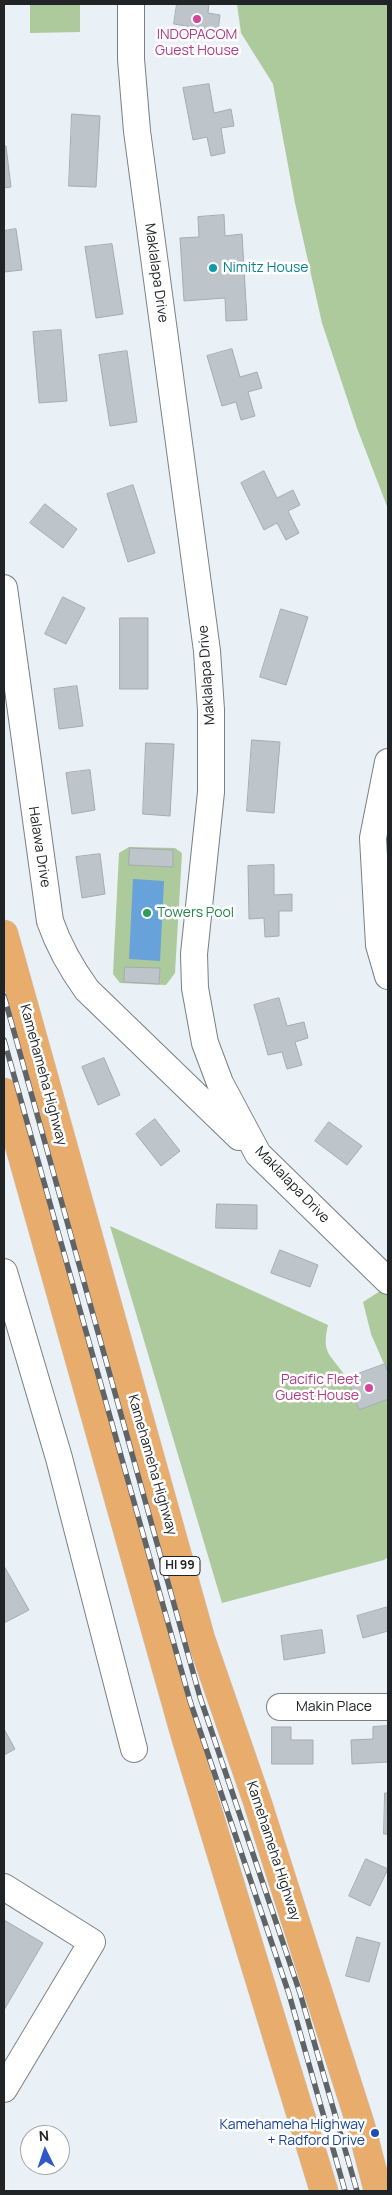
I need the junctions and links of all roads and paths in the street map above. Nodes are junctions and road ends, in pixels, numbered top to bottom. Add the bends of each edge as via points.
1 (131, 4) edge
2 (4, 588) edge
3 (388, 762) edge
4 (4, 934) edge
5 (388, 976) edge
6 (205, 1043) junction
7 (164, 1065) junction
8 (4, 1092) edge
9 (258, 1154) junction
10 (4, 1272) edge
11 (388, 1281) edge
12 (280, 1707) dead end
13 (388, 1707) edge
14 (134, 1749) dead end
15 (4, 1887) edge
16 (4, 2089) edge
17 (360, 2126) junction
18 (313, 2149) junction
19 (317, 2191) edge
20 (324, 2191) edge
21 (378, 2191) edge
22 (385, 2191) edge

1 - 6 street, Maklalapa Drive via 131,59 137,130 208,661 211,792 194,954 195,988
2 - 7 street, Halawa Drive via 50,921 59,946 87,990
3 - 5 street via 373,838 380,945
4 - 17 main road, Kamehameha Highway / HI 99 via 201,1639 257,1801
6 - 7 street via 189,1060
6 - 9 street, Maklalapa Drive via 220,1083
7 - 9 street, Halawa Drive
8 - 18 main road, HI 99 via 183,1730
9 - 11 street, Maklalapa Drive
10 - 14 street via 59,1458
12 - 13 street, Makin Place
15 - 16 street via 92,1942
17 - 21 main road, Kamehameha Highway / HI 99
17 - 22 main road
18 - 19 main road
18 - 20 main road, HI 99

